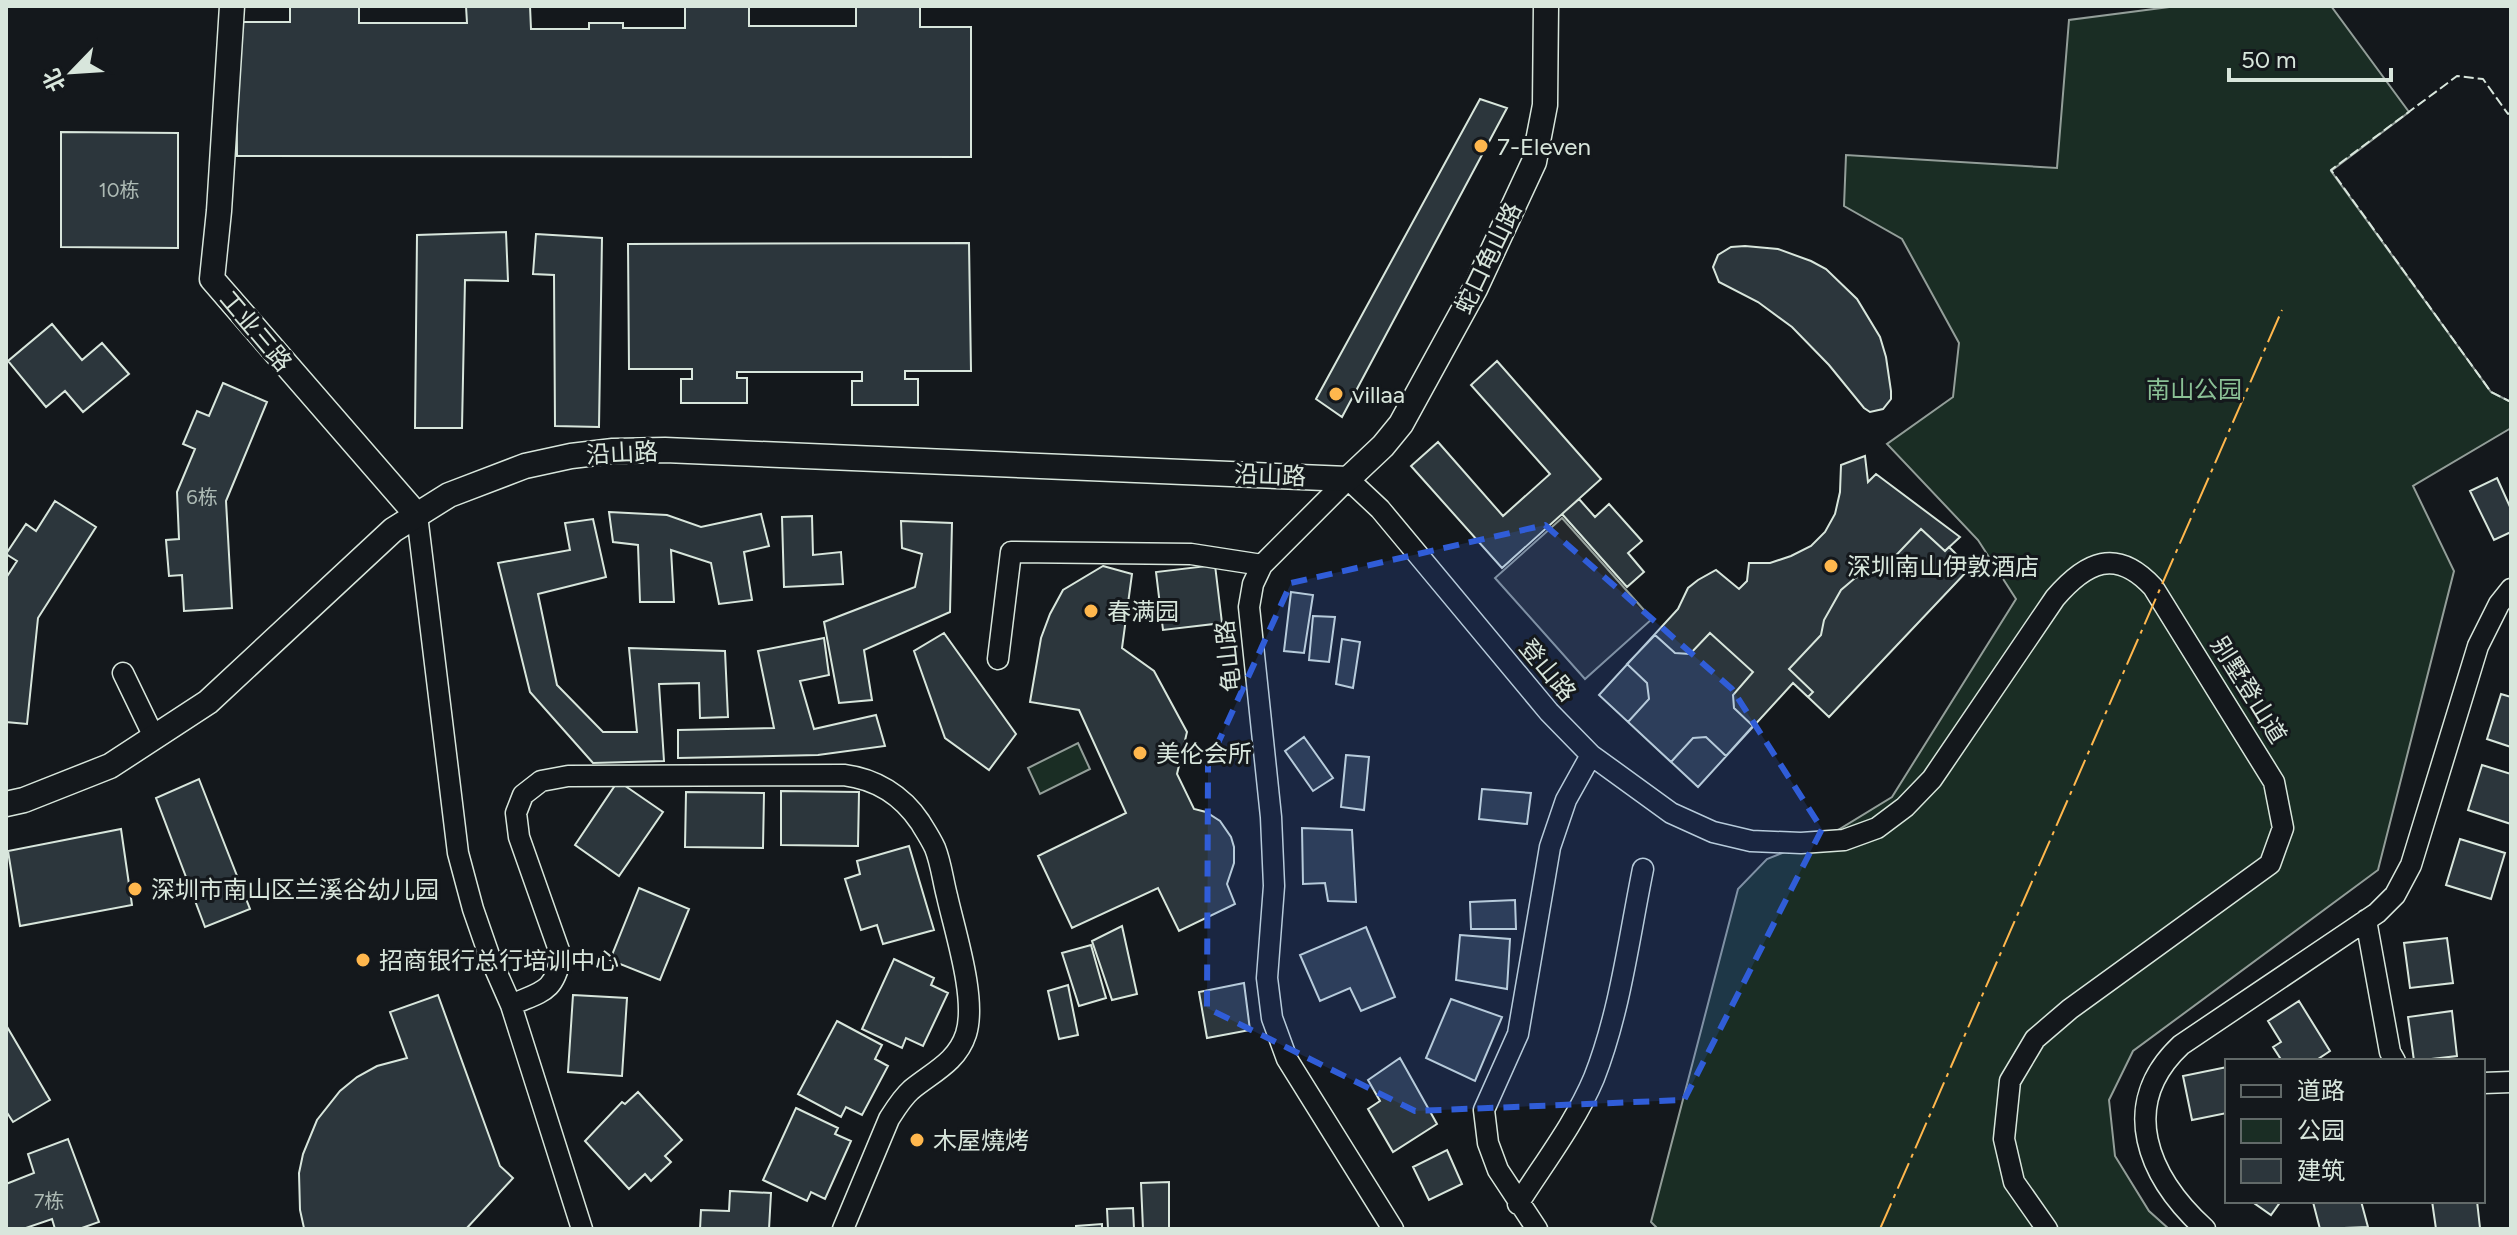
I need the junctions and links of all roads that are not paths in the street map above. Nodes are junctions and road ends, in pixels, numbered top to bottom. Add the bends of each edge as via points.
1 (1546, 6) edge
2 (231, 7) edge
3 (1348, 479) junction
4 (417, 515) junction
5 (1262, 565) junction
6 (2511, 589) edge
7 (998, 659) dead end
8 (123, 673) dead end
9 (154, 737) junction
10 (1591, 755) junction
11 (6, 804) edge
12 (1751, 841) joint
13 (1643, 869) dead end
14 (2366, 920) junction
15 (511, 1005) junction
16 (2394, 1059) edge
17 (2511, 1082) edge
18 (2485, 1083) edge
19 (1518, 1204) junction
20 (582, 1229) edge
21 (843, 1229) edge
22 (1393, 1229) edge
23 (1537, 1229) edge
24 (2047, 1229) edge
25 (2205, 1229) edge

1 - 3 street, 蛇口龟山路 via 1545,105 1534,162 1475,289 1401,424
2 - 4 street, 工业三路 via 212,279
3 - 4 street, 沿山路 via 613,451 525,466 449,495
3 - 5 street, 龟山路
3 - 10 street, 登山路 via 1380,509
4 - 9 street, 沿山路 via 385,538 208,702
4 - 15 street via 458,853 485,943
5 - 7 street via 1191,554 1011,552
5 - 22 street, 龟山路 via 1249,607 1271,817 1274,886 1267,978 1272,1018 1287,1059
6 - 14 street via 2478,646 2411,865 2395,895
8 - 9 street
9 - 11 street, 沿山路 via 110,766
10 - 12 street, 登山路 via 1671,813 1713,832
10 - 19 street via 1566,800 1550,847 1518,1034 1484,1110 1488,1143
12 - 24 street, 别墅登山道 via 1844,840 1877,828 1932,779 2071,580 2089,567 2113,563 2137,570 2153,587 2274,782 2283,828 2270,864 2070,1009 2035,1039 2010,1081 2004,1139 2014,1182
13 - 19 street via 1608,1040 1593,1081
14 - 16 street
14 - 25 street via 2189,1039 2156,1074 2145,1106 2148,1145 2168,1187
15 - 20 street
15 - 21 street via 545,990 557,977 561,956 519,837 516,813 523,795 541,781 568,776 844,775 863,777 890,792 918,820 935,848 965,970 967,1031 948,1063 898,1103
17 - 18 street
19 - 23 street

